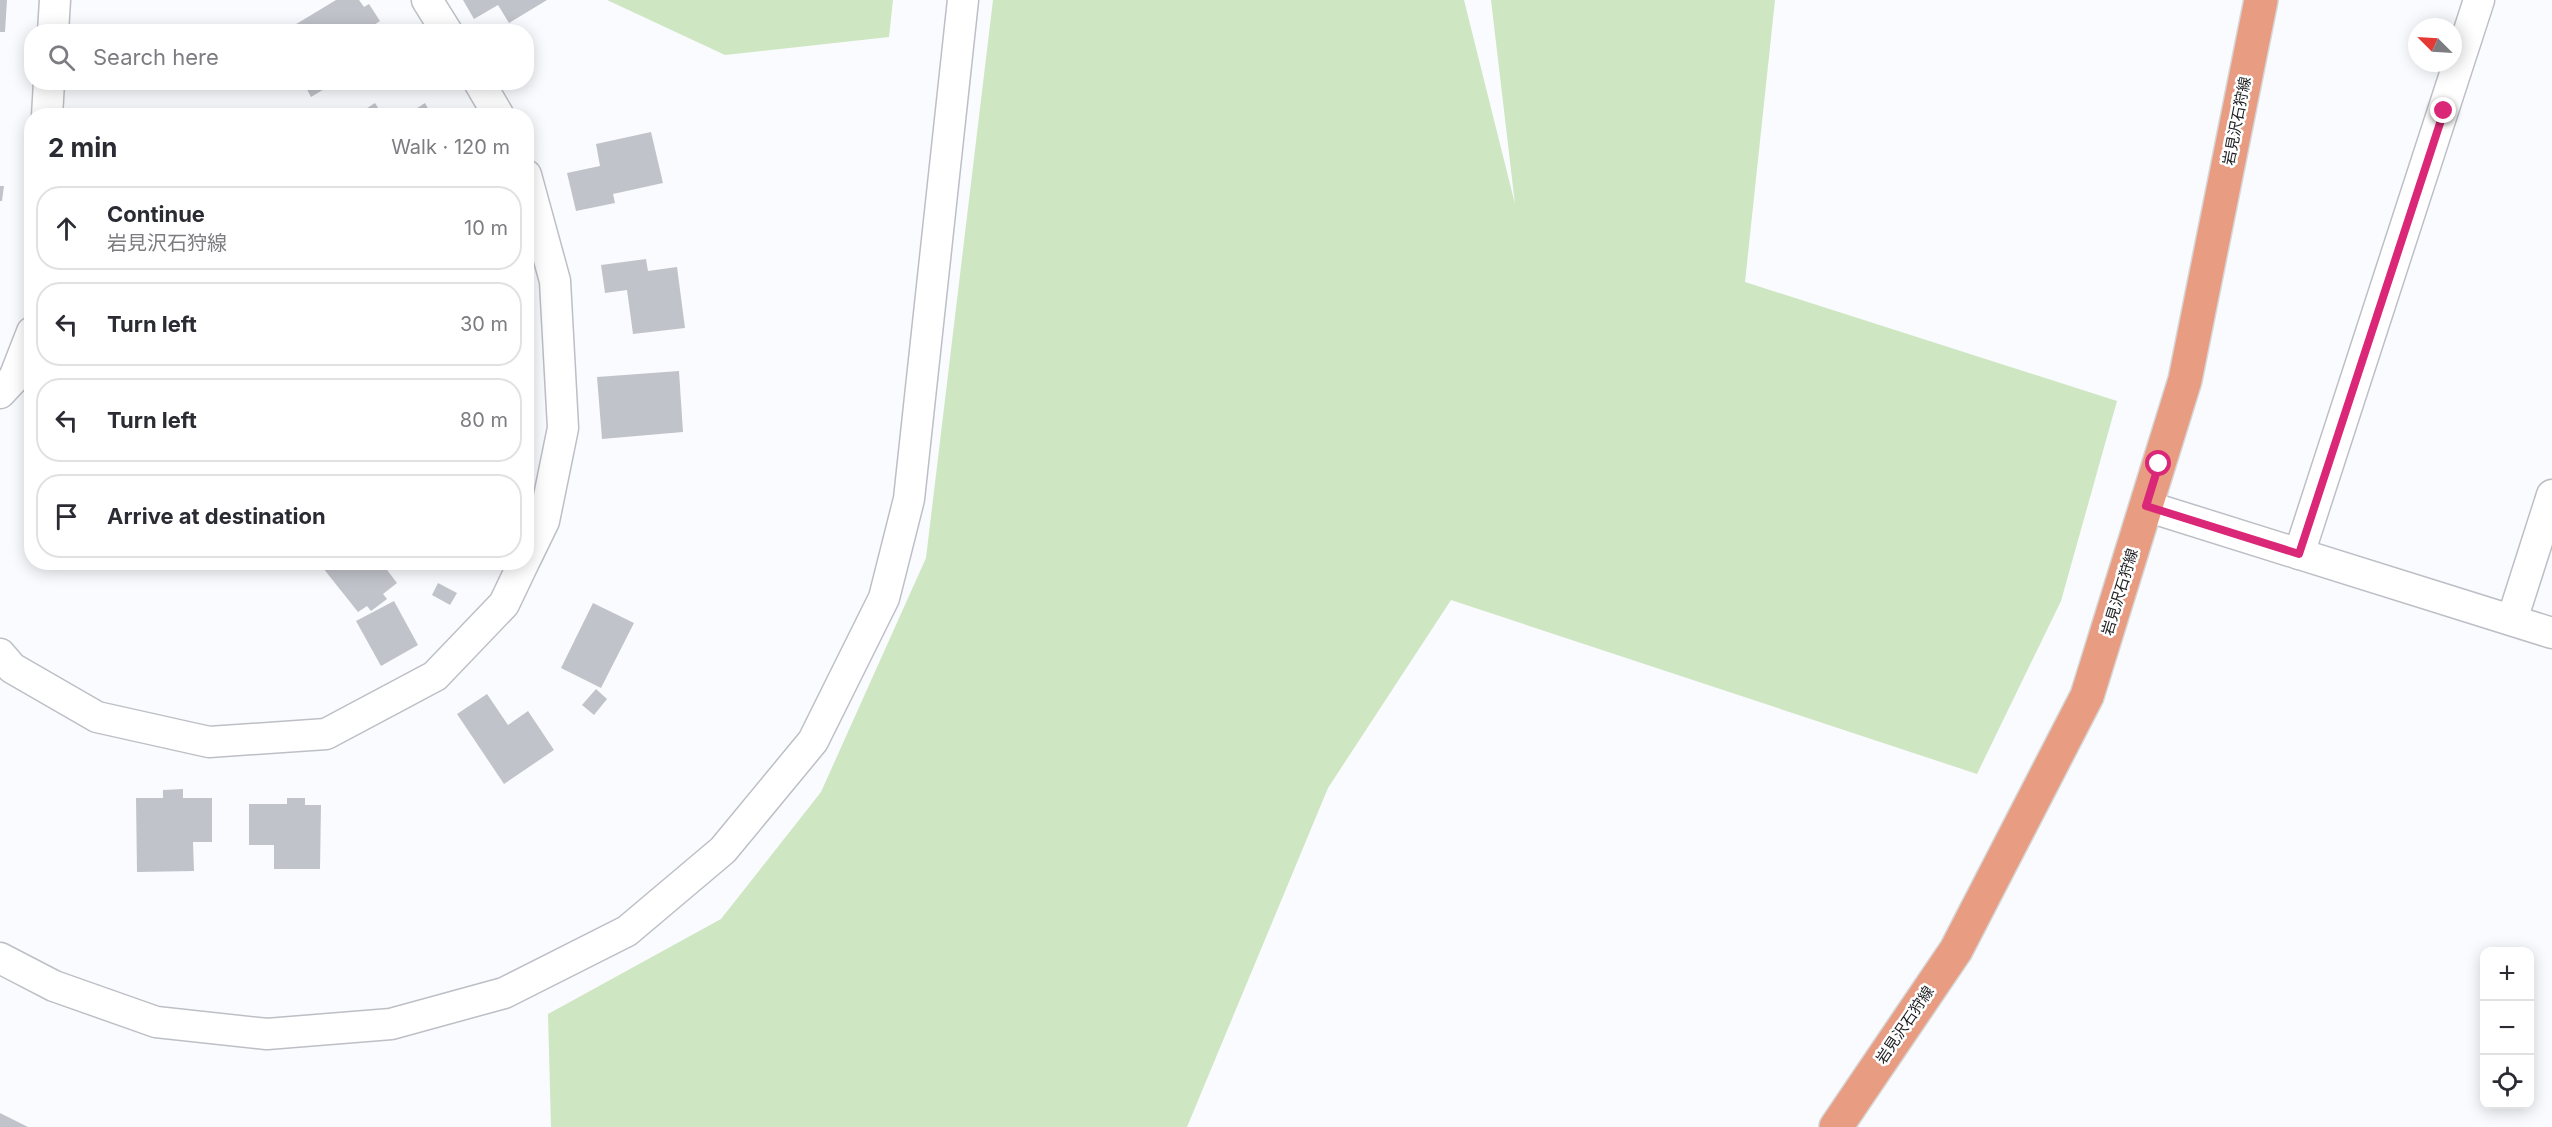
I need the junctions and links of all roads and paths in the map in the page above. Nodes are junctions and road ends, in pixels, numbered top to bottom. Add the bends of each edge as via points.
1 (55, 0) edge
2 (427, 0) edge
3 (963, 0) edge
4 (2261, 0) edge
5 (2480, 0) edge
6 (54, 24) edge
7 (442, 24) edge
8 (49, 90) edge
9 (484, 90) edge
10 (48, 108) edge
11 (495, 108) edge
12 (534, 204) edge
13 (24, 352) edge
14 (0, 393) edge
15 (2552, 495) edge
16 (2146, 506) junction
17 (534, 542) edge
18 (2299, 554) junction
19 (520, 570) edge
20 (2512, 620) junction
21 (2552, 633) edge
22 (0, 654) edge
23 (0, 958) edge
24 (1836, 1127) edge

1 - 6 street
2 - 7 street
3 - 23 street via 909,499 884,598 813,741 723,850 627,931 504,993 391,1024 267,1035 156,1022 54,986
4 - 16 main road, 岩見沢石狩線 via 2185,380
5 - 18 street
8 - 10 street
9 - 11 street
12 - 17 street via 555,281 563,428 544,521
13 - 14 street via 14,378
15 - 20 street
16 - 18 street
16 - 24 main road, 岩見沢石狩線 via 2087,696 1956,950
18 - 20 street
19 - 22 street via 504,604 435,676 326,734 209,742 98,717 12,668
20 - 21 street

